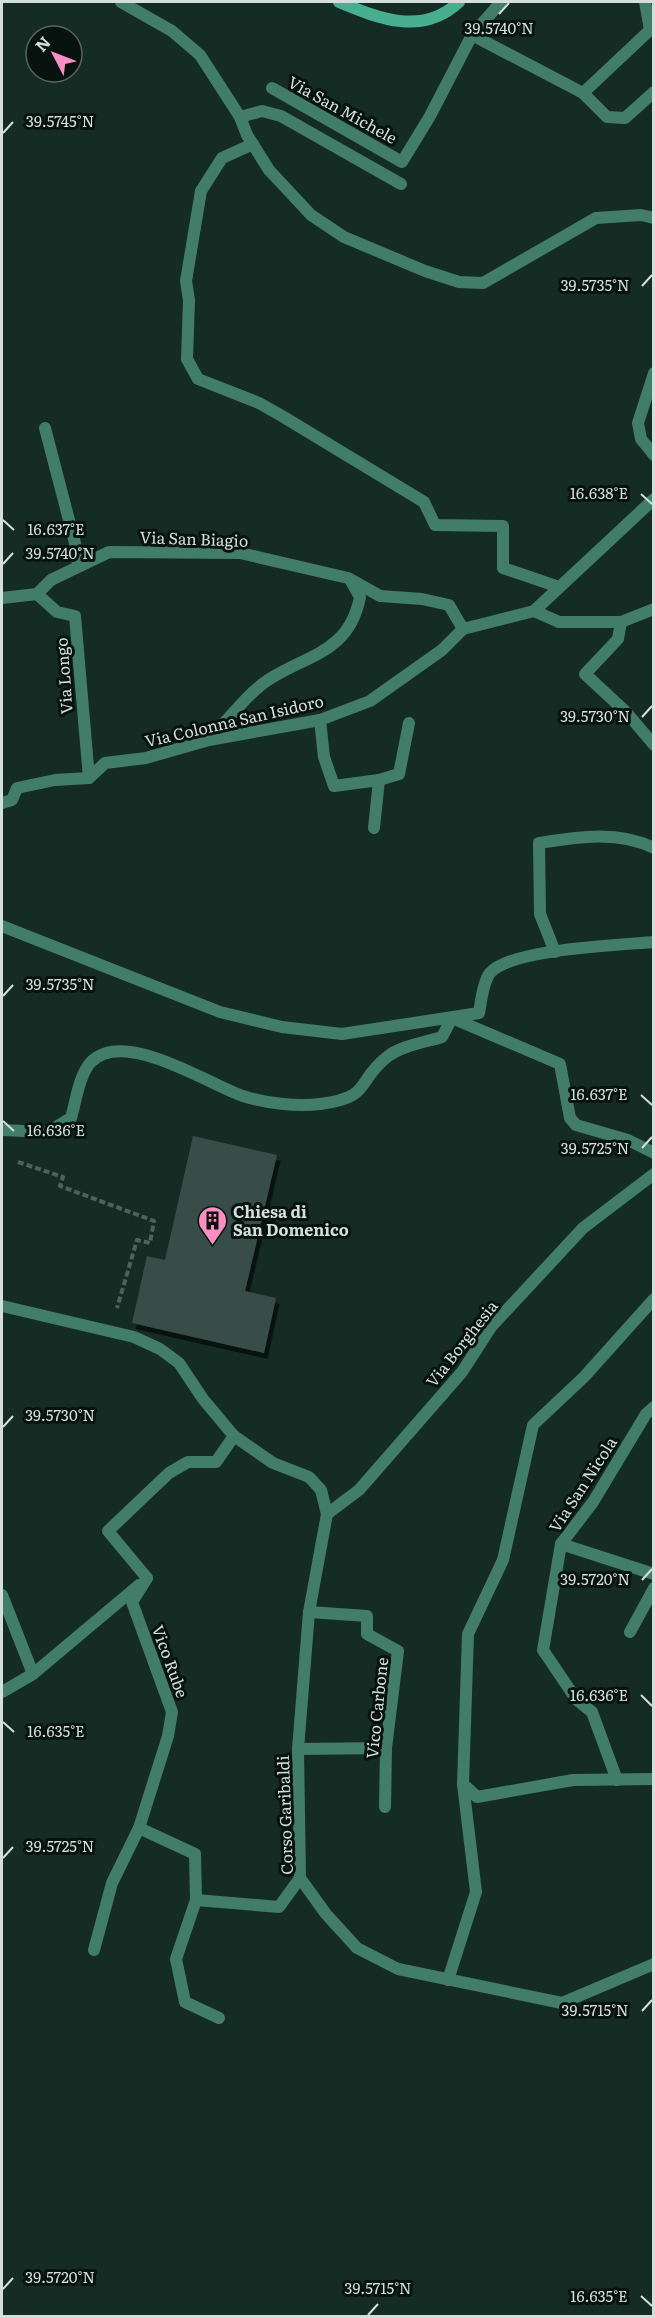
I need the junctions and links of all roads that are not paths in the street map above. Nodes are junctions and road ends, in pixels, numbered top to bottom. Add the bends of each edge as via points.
1 (121, 2) edge
2 (339, 2) edge
3 (459, 2) edge
4 (501, 2) edge
5 (645, 2) edge
6 (472, 35) junction
7 (272, 88) dead end
8 (654, 92) edge
9 (583, 93) junction
10 (240, 117) junction
11 (253, 144) junction
12 (401, 184) dead end
13 (654, 218) edge
14 (654, 373) edge
15 (45, 428) dead end
16 (654, 455) edge
17 (654, 499) edge
18 (78, 566) junction
19 (348, 578) junction
20 (559, 586) junction
21 (37, 594) junction
22 (2, 598) edge
23 (654, 609) edge
24 (534, 610) junction
25 (621, 622) junction
26 (463, 629) junction
27 (320, 720) junction
28 (409, 723) dead end
29 (209, 740) junction
30 (654, 745) edge
31 (89, 778) junction
32 (379, 780) junction
33 (2, 803) edge
34 (374, 828) dead end
35 (654, 848) edge
36 (2, 926) edge
37 (654, 942) edge
38 (555, 952) junction
39 (452, 1018) junction
40 (2, 1130) edge
41 (654, 1153) edge
42 (654, 1174) edge
43 (654, 1299) edge
44 (2, 1306) edge
45 (654, 1407) edge
46 (234, 1436) junction
47 (327, 1514) junction
48 (561, 1544) junction
49 (654, 1574) edge
50 (147, 1578) junction
51 (654, 1588) edge
52 (2, 1595) edge
53 (309, 1612) junction
54 (630, 1632) dead end
55 (33, 1674) junction
56 (2, 1692) edge
57 (386, 1748) junction
58 (298, 1749) junction
59 (654, 1779) edge
60 (617, 1780) junction
61 (463, 1784) junction
62 (385, 1808) dead end
63 (139, 1828) junction
64 (300, 1878) junction
65 (196, 1900) junction
66 (94, 1950) dead end
67 (654, 1964) edge
68 (448, 1980) junction
69 (219, 2018) dead end

1 - 10 street via 172,31 200,55
2 - 3 main road via 384,17 422,23 446,14
4 - 6 street
5 - 9 street via 650,30
6 - 7 street, Via San Michele via 402,162
6 - 9 street
8 - 9 street via 624,118 607,117
10 - 11 street
10 - 12 street via 262,111 280,116
11 - 13 street via 269,170 311,215 344,237 459,282 483,283 596,218
11 - 20 street via 222,158 201,191 186,282 187,359 198,379 274,411 424,502 435,525 503,526 503,568
14 - 16 street via 638,423 641,439
15 - 18 street
17 - 20 street
18 - 19 street, Via San Biagio via 109,552 240,553
18 - 21 street, Via San Biagio via 51,580
19 - 26 street, Via San Biagio via 380,596 449,605
19 - 29 street via 360,597 357,611 342,635 322,654 266,681
20 - 24 street
21 - 22 street
21 - 31 street, Via Longo via 57,612 75,616
23 - 25 street
24 - 25 street via 559,622
24 - 26 street
25 - 30 street via 618,639 585,674
26 - 27 street, Via Colonna San Isidoro via 442,650 370,701
27 - 29 street, Via Colonna San Isidoro
27 - 32 street via 324,757 334,786
28 - 32 street via 399,774
29 - 31 street, Via Colonna San Isidoro via 146,758 105,763
31 - 33 street via 17,788 12,800
32 - 34 street
35 - 38 street via 624,838 585,836 539,843 540,914
36 - 39 street via 220,1012 282,1027 342,1034
37 - 38 street
38 - 39 street via 502,963 488,974 479,1013
39 - 40 street via 442,1037 388,1056 359,1092 347,1099 296,1104 243,1096 189,1070 123,1050 99,1056 90,1063 71,1118 48,1132
39 - 41 street via 560,1064 570,1118 576,1125 628,1140
42 - 47 street, Via Borghesia via 583,1228 490,1327 462,1372 359,1490
43 - 61 street via 584,1377 533,1425 503,1560 468,1634
44 - 46 street, Corso Garibaldi via 134,1337 160,1349 179,1363 202,1399
45 - 48 street, Via San Nicola
46 - 47 street, Corso Garibaldi via 273,1463 309,1478 321,1490
46 - 50 street via 216,1462 188,1462 169,1473 108,1531
47 - 53 street, Corso Garibaldi
48 - 49 street
48 - 60 street, Via San Nicola via 543,1650 576,1699 592,1712
50 - 55 street
50 - 63 street, Vico Rube via 132,1602 172,1712
51 - 54 street
52 - 55 street
53 - 57 street, Vico Carbone via 367,1616 368,1634 398,1651
53 - 58 street, Corso Garibaldi
55 - 56 street
57 - 58 street
57 - 62 street, Vico Carbone
58 - 64 street, Corso Garibaldi
59 - 60 street
60 - 61 street via 573,1780 477,1797
61 - 68 street via 476,1892
63 - 65 street via 195,1854
63 - 66 street, Vico Rube via 112,1883
64 - 65 street via 279,1907
64 - 68 street, Corso Garibaldi via 357,1948 398,1969
65 - 69 street via 176,1959 185,2002
67 - 68 street, Corso Garibaldi via 562,2003

